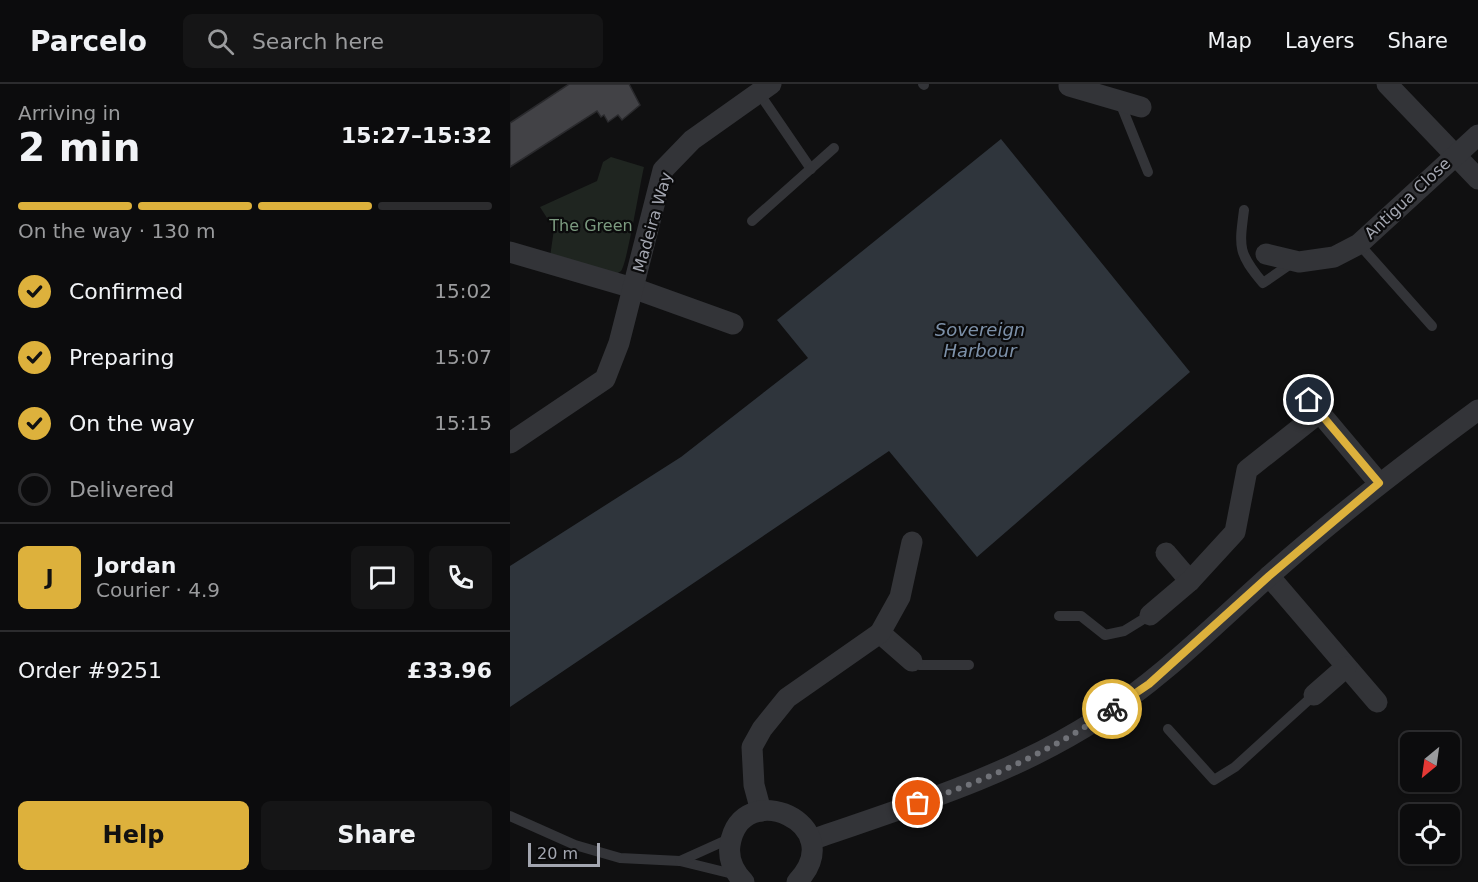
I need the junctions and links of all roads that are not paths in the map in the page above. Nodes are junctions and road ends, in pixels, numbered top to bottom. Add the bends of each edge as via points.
1 (1387, 84) edge
2 (1066, 85) edge
3 (765, 88) edge
4 (1110, 93) edge
5 (1141, 107) dead end
6 (1478, 135) edge
7 (834, 148) dead end
8 (1456, 153) junction
9 (811, 169) junction
10 (1148, 172) dead end
11 (1478, 178) edge
12 (1244, 210) dead end
13 (752, 221) dead end
14 (1359, 244) junction
15 (510, 252) edge
16 (1266, 254) dead end
17 (1294, 261) junction
18 (633, 288) junction
19 (733, 324) dead end
20 (1432, 326) dead end
21 (1299, 388) dead end
22 (1478, 410) edge
23 (1319, 413) junction
24 (510, 443) edge
25 (1379, 483) junction
26 (912, 542) dead end
27 (1166, 553) dead end
28 (1269, 576) junction
29 (1190, 581) junction
30 (1150, 615) joint
31 (1059, 616) dead end
32 (880, 633) junction
33 (912, 661) joint
34 (969, 664) dead end
35 (1346, 667) junction
36 (1314, 695) joint
37 (1377, 702) dead end
38 (1168, 729) dead end
39 (761, 811) junction
40 (510, 816) edge
41 (731, 838) junction
42 (811, 840) junction
43 (680, 861) junction
44 (740, 878) edge
45 (798, 882) edge

1 - 8 street
2 - 4 street
3 - 9 lane, Madeira Way
3 - 18 street, Madeira Way via 692,140 663,170
4 - 5 street
4 - 10 lane
6 - 8 street, Antigua Close
7 - 9 lane
8 - 11 street
8 - 14 street, Antigua Close
9 - 13 lane
12 - 17 lane via 1240,243 1245,261 1263,284
14 - 17 street, Antigua Close via 1334,257
14 - 20 lane, Antigua Close
15 - 18 street
16 - 17 street, Antigua Close
18 - 19 street, Madeira Way
18 - 24 street, Madeira Way via 606,379
21 - 23 street
22 - 25 street
23 - 25 street
23 - 29 street via 1247,470 1235,532
25 - 28 street
26 - 32 street via 900,597
27 - 29 street
28 - 35 street
28 - 42 street via 1149,684 1058,743 961,789
29 - 30 street
30 - 31 lane via 1124,631 1105,635 1081,615
32 - 33 street
32 - 39 street via 787,698 762,729 752,747 754,785
33 - 34 lane via 920,665
35 - 36 street
35 - 37 street
36 - 38 lane via 1235,767 1214,780
39 - 41 street via 738,825
39 - 42 street via 774,810 791,816 805,828
40 - 43 lane via 575,845 620,858
41 - 43 lane
41 - 44 street via 729,850
42 - 45 street via 810,863
43 - 44 lane

